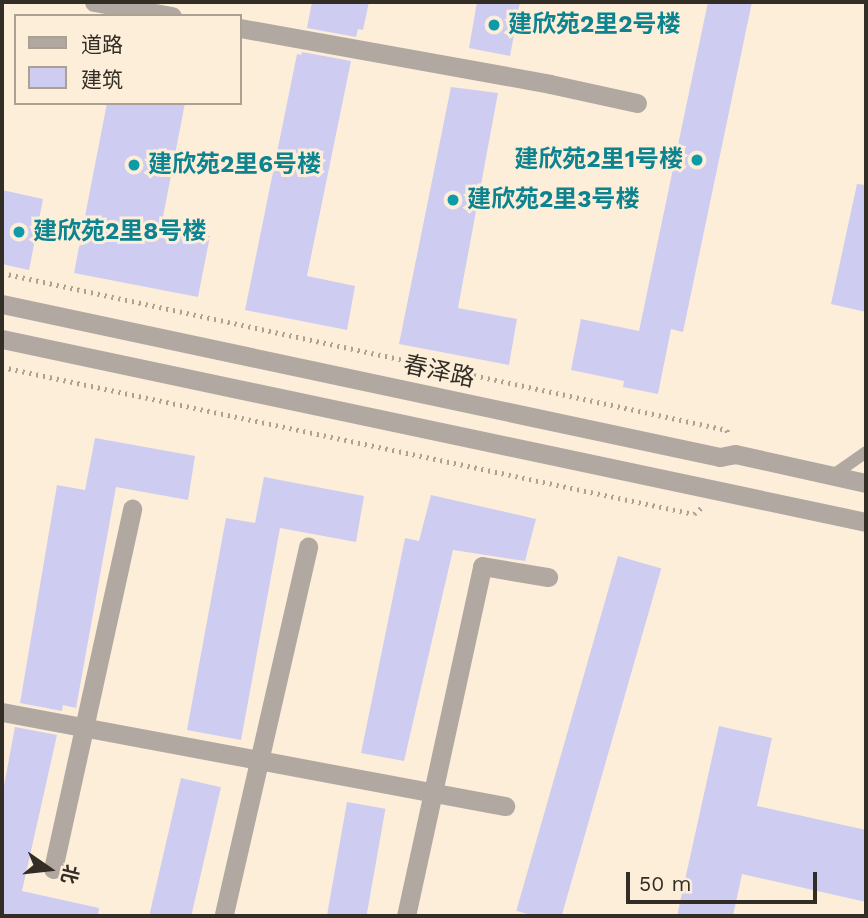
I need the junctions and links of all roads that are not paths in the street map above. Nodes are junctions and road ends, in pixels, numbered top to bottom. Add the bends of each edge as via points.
1 (94, 2) edge
2 (161, 14) edge
3 (242, 28) edge
4 (637, 103) dead end
5 (2, 304) edge
6 (2, 338) edge
7 (866, 452) edge
8 (832, 476) junction
9 (866, 484) edge
10 (132, 509) dead end
11 (866, 522) edge
12 (308, 546) dead end
13 (548, 577) dead end
14 (2, 712) edge
15 (84, 727) junction
16 (259, 760) junction
17 (433, 793) junction
18 (505, 806) dead end
19 (53, 869) dead end
20 (224, 914) dead end
21 (406, 916) edge

1 - 2 street
3 - 4 street
5 - 8 street, 春泽路 via 720,457 735,454
6 - 11 street
7 - 8 lane
8 - 9 street, 春泽路
10 - 15 street
12 - 16 street
13 - 17 street via 482,566
14 - 15 street
15 - 16 street
15 - 19 street
16 - 17 street
16 - 20 street
17 - 18 street
17 - 21 street

